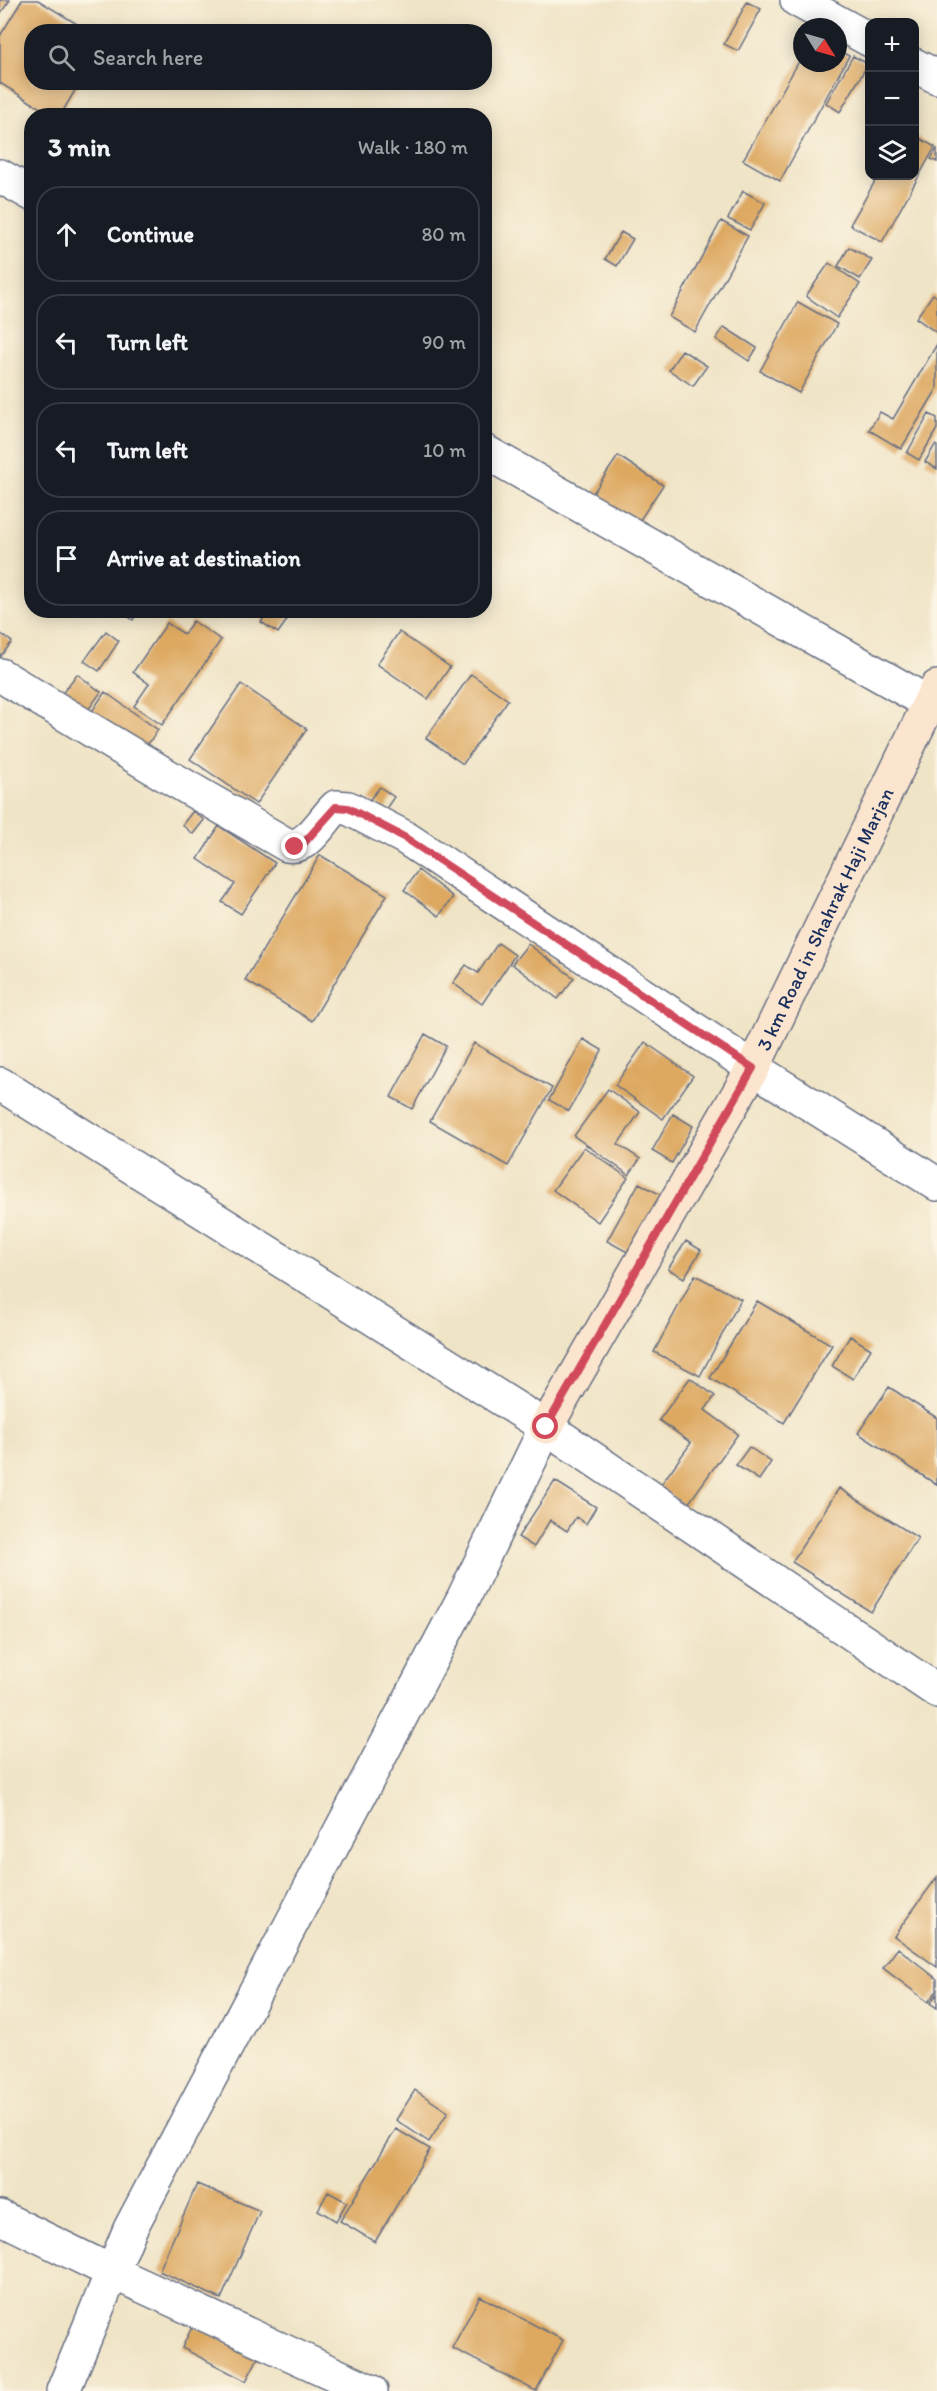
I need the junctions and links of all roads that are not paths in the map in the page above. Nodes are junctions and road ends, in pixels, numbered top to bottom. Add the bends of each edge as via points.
1 (796, 0) edge
2 (865, 37) edge
3 (919, 67) edge
4 (937, 77) edge
5 (0, 176) edge
6 (24, 190) edge
7 (492, 455) edge
8 (0, 675) edge
9 (933, 695) edge
10 (753, 1068) junction
11 (0, 1084) edge
12 (937, 1185) edge
13 (546, 1427) junction
14 (937, 1691) edge
15 (0, 2217) edge
16 (112, 2272) junction
17 (63, 2391) edge
18 (371, 2391) edge

1 - 2 street
3 - 4 street
5 - 6 street
7 - 9 street
8 - 10 street via 287,845 303,844 336,807 348,808 404,837
9 - 10 street, 3 km Road in Shahrak Haji Marjan
10 - 12 street
10 - 13 street, 3 km Road in Shahrak Haji Marjan
11 - 13 street
13 - 14 street
13 - 16 street via 463,1599 130,2229
15 - 16 street
16 - 17 street
16 - 18 street

